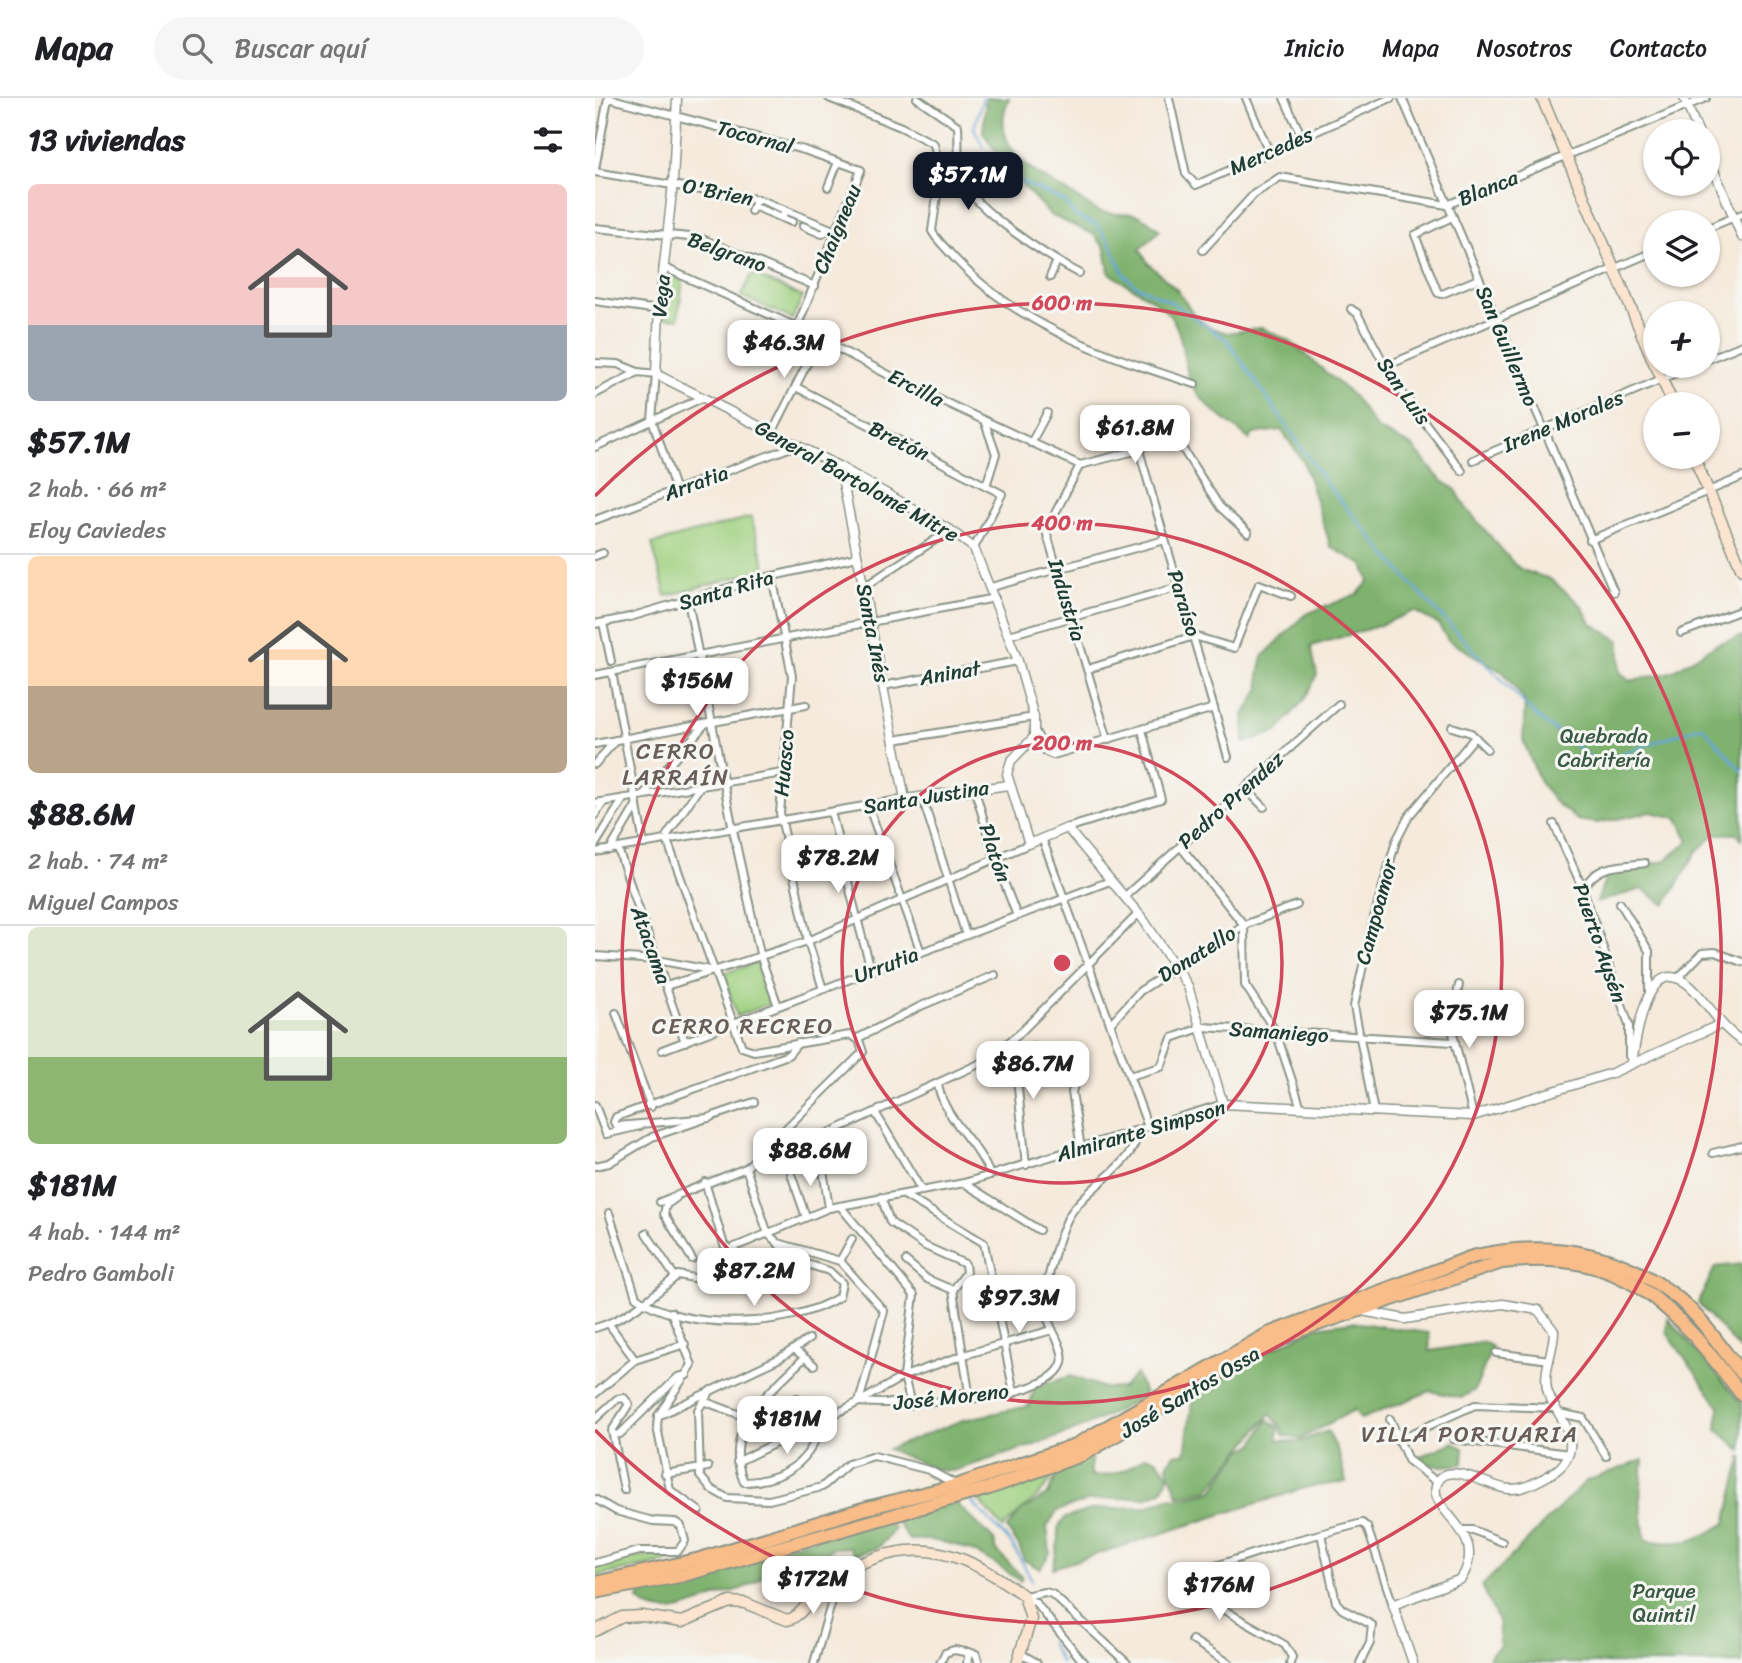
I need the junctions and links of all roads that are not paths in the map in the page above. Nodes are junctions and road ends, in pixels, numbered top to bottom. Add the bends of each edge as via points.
1 (608, 98) edge
2 (677, 98) edge
3 (829, 98) edge
4 (917, 98) edge
5 (1169, 98) edge
6 (1246, 98) edge
7 (1284, 98) edge
8 (1391, 98) edge
9 (1402, 98) edge
10 (1542, 98) edge
11 (1706, 98) edge
12 (1379, 100) edge
13 (1685, 102) edge
14 (676, 116) junction
15 (1693, 119) edge
16 (1302, 137) junction
17 (1269, 152) junction
18 (1566, 156) junction
19 (838, 162) junction
20 (861, 170) joint
21 (595, 171) edge
22 (1720, 180) edge
23 (673, 183) junction
24 (828, 187) dead end
25 (756, 199) junction
26 (1447, 205) junction
27 (785, 210) junction
28 (1738, 215) edge
29 (1452, 217) junction
30 (782, 218) junction
31 (792, 222) dead end
32 (1720, 223) edge
33 (803, 226) dead end
34 (595, 228) edge
35 (833, 230) junction
36 (667, 233) junction
37 (1742, 237) edge
38 (1203, 250) dead end
39 (1643, 256) edge
40 (1057, 261) junction
41 (663, 267) junction
42 (1614, 269) junction
43 (1079, 273) dead end
44 (1050, 276) dead end
45 (1478, 279) junction
46 (815, 286) junction
47 (595, 301) edge
48 (1351, 309) dead end
49 (659, 310) junction
50 (1495, 318) junction
51 (797, 327) junction
52 (1643, 335) edge
53 (820, 338) junction
54 (1742, 345) edge
55 (1720, 354) edge
56 (595, 363) edge
57 (1384, 367) junction
58 (638, 372) junction
59 (656, 374) junction
60 (1662, 378) joint
61 (1195, 384) dead end
62 (796, 387) junction
63 (1668, 392) edge
64 (595, 394) edge
65 (702, 398) junction
66 (1047, 413) dead end
67 (652, 420) junction
68 (985, 422) junction
69 (1543, 430) junction
70 (772, 433) junction
71 (1031, 443) junction
72 (797, 445) junction
73 (595, 447) edge
74 (1139, 450) junction
75 (1473, 460) dead end
76 (1080, 465) junction
77 (840, 467) junction
78 (1699, 469) edge
79 (1462, 471) dead end
80 (1742, 477) edge
81 (986, 486) junction
82 (676, 491) junction
83 (1708, 491) junction
84 (595, 520) edge
85 (950, 530) junction
86 (1248, 533) dead end
87 (1165, 540) junction
88 (1590, 540) junction
89 (974, 548) junction
90 (603, 553) dead end
91 (595, 556) edge
92 (857, 558) junction
93 (1058, 569) junction
94 (1742, 570) edge
95 (772, 576) junction
96 (864, 587) junction
97 (991, 587) junction
98 (1179, 587) junction
99 (1614, 592) dead end
100 (1291, 596) dead end
101 (995, 598) junction
102 (688, 601) junction
103 (1742, 610) edge
104 (1072, 616) junction
105 (871, 622) junction
106 (603, 623) junction
107 (595, 624) edge
108 (1681, 633) dead end
109 (1009, 635) junction
110 (1194, 636) junction
111 (785, 639) junction
112 (697, 656) junction
113 (611, 660) dead end
114 (1018, 661) junction
115 (1088, 669) junction
116 (613, 672) junction
117 (595, 675) edge
118 (883, 685) junction
119 (1339, 704) dead end
120 (806, 705) dead end
121 (790, 708) junction
122 (1215, 708) junction
123 (1034, 718) junction
124 (708, 723) junction
125 (1452, 727) dead end
126 (1142, 730) junction
127 (1035, 731) junction
128 (1475, 737) junction
129 (625, 738) junction
130 (616, 740) junction
131 (894, 740) junction
132 (1108, 740) junction
133 (595, 744) edge
134 (1487, 749) dead end
135 (1229, 757) dead end
136 (595, 764) edge
137 (783, 773) junction
138 (723, 781) junction
139 (701, 785) junction
140 (1009, 785) junction
141 (1245, 788) junction
142 (975, 790) junction
143 (639, 795) junction
144 (922, 797) junction
145 (624, 798) junction
146 (905, 799) junction
147 (604, 802) junction
148 (595, 803) edge
149 (637, 804) junction
150 (868, 805) junction
151 (1264, 807) dead end
152 (831, 812) junction
153 (595, 815) edge
154 (782, 820) junction
155 (1554, 824) dead end
156 (1067, 828) junction
157 (733, 830) junction
158 (667, 837) junction
159 (1042, 838) junction
160 (644, 844) junction
161 (1029, 844) junction
162 (595, 845) edge
163 (1180, 846) junction
164 (614, 849) junction
165 (595, 852) edge
166 (995, 859) junction
167 (1645, 863) dead end
168 (950, 879) junction
169 (1110, 881) junction
170 (1583, 889) junction
171 (1124, 897) junction
172 (1064, 898) junction
173 (900, 900) junction
174 (1620, 903) dead end
175 (1297, 905) dead end
176 (1138, 914) junction
177 (1017, 916) junction
178 (855, 920) junction
179 (1244, 925) junction
180 (966, 935) junction
181 (808, 941) junction
182 (921, 952) junction
183 (595, 956) edge
184 (761, 958) junction
185 (657, 960) junction
186 (1742, 962) edge
187 (1089, 965) junction
188 (1177, 967) junction
189 (715, 971) junction
190 (872, 971) junction
191 (995, 975) dead end
192 (1677, 979) junction
193 (1459, 985) dead end
194 (666, 986) junction
195 (823, 989) junction
196 (1649, 992) junction
197 (778, 1006) junction
198 (617, 1013) dead end
199 (731, 1024) junction
200 (1110, 1024) junction
201 (1720, 1024) junction
202 (1203, 1027) junction
203 (1276, 1031) junction
204 (858, 1038) junction
205 (1358, 1038) junction
206 (1013, 1040) junction
207 (1742, 1041) edge
208 (685, 1042) junction
209 (1453, 1042) junction
210 (798, 1043) junction
211 (1034, 1046) dead end
212 (662, 1050) dead end
213 (1630, 1064) junction
214 (1129, 1076) junction
215 (938, 1085) junction
216 (754, 1102) dead end
217 (1223, 1104) junction
218 (595, 1105) edge
219 (651, 1107) junction
220 (1301, 1108) junction
221 (875, 1112) junction
222 (1374, 1112) junction
223 (1473, 1116) junction
224 (709, 1118) junction
225 (655, 1121) junction
226 (1148, 1126) junction
227 (1138, 1130) junction
228 (1742, 1146) edge
229 (1081, 1148) junction
230 (1713, 1153) dead end
231 (1026, 1165) junction
232 (595, 1166) edge
233 (746, 1168) junction
234 (791, 1174) dead end
235 (991, 1175) junction
236 (705, 1182) junction
237 (964, 1183) junction
238 (685, 1190) junction
239 (922, 1191) junction
240 (903, 1195) junction
241 (881, 1198) junction
242 (660, 1202) dead end
243 (840, 1206) junction
244 (829, 1208) junction
245 (609, 1213) dead end
246 (806, 1217) junction
247 (1039, 1230) dead end
248 (646, 1233) dead end
249 (768, 1234) junction
250 (852, 1239) dead end
251 (778, 1243) junction
252 (692, 1259) dead end
253 (840, 1261) junction
254 (906, 1261) dead end
255 (676, 1276) junction
256 (756, 1290) dead end
257 (953, 1290) junction
258 (644, 1303) junction
259 (1362, 1311) junction
260 (671, 1312) junction
261 (610, 1324) junction
262 (595, 1328) edge
263 (1052, 1330) junction
264 (809, 1339) dead end
265 (1007, 1341) junction
266 (685, 1344) junction
267 (795, 1350) junction
268 (1496, 1353) dead end
269 (964, 1354) junction
270 (803, 1359) junction
271 (635, 1360) junction
272 (1550, 1360) junction
273 (814, 1365) dead end
274 (1742, 1374) edge
275 (687, 1375) junction
276 (904, 1376) junction
277 (711, 1391) junction
278 (1014, 1393) junction
279 (596, 1394) edge
280 (1742, 1395) edge
281 (797, 1398) dead end
282 (970, 1399) junction
283 (706, 1402) junction
284 (859, 1402) junction
285 (911, 1405) junction
286 (607, 1408) junction
287 (1557, 1411) junction
288 (658, 1416) junction
289 (746, 1417) junction
290 (595, 1419) edge
291 (1390, 1419) dead end
292 (821, 1420) junction
293 (765, 1424) junction
294 (613, 1435) junction
295 (794, 1435) junction
296 (1453, 1439) dead end
297 (1397, 1440) junction
298 (1569, 1454) junction
299 (1606, 1456) dead end
300 (737, 1462) junction
301 (704, 1468) junction
302 (665, 1474) junction
303 (1437, 1482) junction
304 (958, 1485) junction
305 (624, 1490) dead end
306 (595, 1499) edge
307 (699, 1511) dead end
308 (1461, 1530) junction
309 (1321, 1534) junction
310 (1502, 1542) dead end
311 (595, 1563) edge
312 (839, 1577) junction
313 (595, 1583) edge
314 (595, 1592) edge
315 (1024, 1596) junction
316 (1036, 1604) junction
317 (1393, 1605) junction
318 (1031, 1619) junction
319 (595, 1631) edge
320 (1192, 1640) dead end
321 (969, 1652) junction
322 (1019, 1658) edge
323 (814, 1663) edge
324 (940, 1663) edge
325 (967, 1663) edge
326 (979, 1663) edge
327 (1037, 1663) edge
328 (1084, 1663) edge
329 (1127, 1663) edge
330 (1229, 1663) edge
331 (1290, 1663) edge
332 (1360, 1663) edge
333 (1413, 1663) edge

1 - 14 street, Tocornal
1 - 21 street
2 - 14 street, Vega
3 - 61 street via 928,139 938,152 940,174 932,231 959,264 990,291 1064,335
4 - 40 street via 958,126 961,175 970,194
5 - 17 street, Mercedes via 1191,182 1196,185
6 - 17 street
7 - 16 street
8 - 12 street, Mercedes
9 - 26 street, San Guillermo
10 - 18 main road
11 - 13 street, Blanca
12 - 16 street, Mercedes
13 - 15 street
13 - 18 street, Blanca
14 - 19 street, Tocornal
14 - 23 street, Vega
16 - 17 street, Mercedes
18 - 26 street, Blanca
18 - 42 main road
19 - 20 street, Tocornal
19 - 24 street
20 - 35 street, Chaigneau
21 - 23 street, O'Brien
22 - 28 street
23 - 25 street, O'Brien
23 - 36 street, Vega
25 - 27 street, O'Brien
25 - 30 street via 755,209
26 - 29 street, San Guillermo
26 - 38 street, Blanca via 1280,177 1254,194
27 - 30 street
27 - 35 street, O'Brien
28 - 32 street
28 - 37 street
29 - 45 street, San Guillermo
29 - 45 street via 1415,235 1429,272 1442,294
30 - 31 street
33 - 35 street via 822,234
34 - 36 street, Belgrano
35 - 46 street, Chaigneau
36 - 41 street, Vega
36 - 46 street, Belgrano via 700,238
39 - 42 street
40 - 43 street
40 - 44 street
41 - 49 street, Vega
41 - 51 street, Ercilla
42 - 50 street
42 - 52 main road
45 - 50 street, San Guillermo
46 - 51 street, Chaigneau
47 - 49 street
48 - 57 street, San Luis
49 - 59 street, Vega
50 - 57 street
50 - 69 street, San Guillermo
51 - 53 street, Ercilla
53 - 62 street
53 - 68 street, Ercilla
54 - 55 street
56 - 58 street via 618,364
57 - 79 street, San Luis
58 - 59 street
58 - 64 street
59 - 65 street, General Bartolomé Mitre
59 - 67 street, Vega
60 - 63 main road
60 - 69 street, Irene Morales
62 - 70 street
62 - 81 street, Bretón
65 - 67 street
65 - 70 street, General Bartolomé Mitre
66 - 71 street
67 - 73 street
67 - 82 street, Vega
68 - 71 street, Ercilla
68 - 81 street via 996,454
69 - 75 street, Irene Morales
69 - 88 street, San Guillermo
70 - 72 street, General Bartolomé Mitre
71 - 76 street, Ercilla
72 - 77 street, General Bartolomé Mitre
72 - 82 street, Arratia
74 - 76 street
74 - 86 street via 1166,422 1220,507
74 - 87 street, Paraíso
76 - 93 street, Industria via 1047,527
77 - 85 street, General Bartolomé Mitre
77 - 92 street, Santa Inés
78 - 83 main road
80 - 83 street
81 - 89 street, Bretón via 1002,494
82 - 84 street, Arratia
83 - 88 street
83 - 94 main road
85 - 89 street, General Bartolomé Mitre
85 - 96 street
87 - 93 street
87 - 98 street, Paraíso
88 - 99 street, San Guillermo
89 - 97 street, General Bartolomé Mitre
90 - 91 street
92 - 95 street, Santa Rita
92 - 96 street, Santa Inés
93 - 97 street
93 - 104 street, Industria
95 - 102 street, Santa Rita
95 - 111 street, Huasco
96 - 105 street, Santa Inés
97 - 101 street, General Bartolomé Mitre
98 - 104 street
98 - 110 street, Paraíso
100 - 110 street via 1259,584 1234,648
101 - 105 street
101 - 109 street, General Bartolomé Mitre
102 - 106 street, Santa Rita
102 - 112 street
103 - 108 street
104 - 109 street
104 - 115 street, Industria
105 - 111 street
105 - 118 street, Santa Inés
106 - 107 street, Santa Rita
106 - 113 street
109 - 114 street, General Bartolomé Mitre
110 - 115 street
110 - 122 street, Paraíso
111 - 112 street
111 - 121 street, Huasco via 792,676
112 - 116 street
112 - 124 street
114 - 118 street, Aninat
114 - 123 street, General Bartolomé Mitre
115 - 132 street, Industria
116 - 117 street
116 - 129 street
118 - 131 street, Santa Inés
119 - 141 street, Pedro Prendez
120 - 121 street
121 - 124 street
121 - 137 street, Huasco
122 - 126 street
122 - 135 street, Paraíso
123 - 127 street, General Bartolomé Mitre
123 - 131 street
124 - 129 street
124 - 138 street
124 - 143 street
125 - 128 street
126 - 132 street
126 - 156 street via 1161,799
127 - 132 street, General Bartolomé Mitre via 1046,752 1053,755
127 - 140 street via 1008,766
128 - 134 street
128 - 205 street, Campoamor via 1409,816 1396,841 1354,996
129 - 130 street
129 - 143 street
130 - 133 street
130 - 136 street
131 - 146 street, Santa Inés
137 - 138 street
137 - 154 street, Huasco
138 - 139 street
138 - 157 street
139 - 143 street
139 - 158 street
140 - 142 street, Santa Justina
140 - 161 street
141 - 151 street
141 - 163 street, Pedro Prendez
142 - 144 street, Santa Justina
142 - 166 street, Platón
143 - 145 street
143 - 149 street
144 - 146 street, Santa Justina
144 - 168 street
145 - 147 street
145 - 162 street
146 - 150 street, Santa Justina
147 - 148 street
147 - 153 street
149 - 160 street
149 - 164 street
150 - 152 street, Santa Justina
150 - 173 street
152 - 154 street, Santa Justina
152 - 178 street
154 - 157 street, Santa Justina
154 - 181 street, Huasco
155 - 170 street, Puerto Aysén
156 - 159 street
156 - 169 street
157 - 158 street, Santa Justina
157 - 184 street
158 - 160 street, Santa Justina
158 - 189 street
159 - 161 street
159 - 172 street
160 - 164 street, Santa Justina
161 - 166 street
163 - 171 street, Pedro Prendez
163 - 179 street
164 - 165 street, Santa Justina
164 - 185 street, Atacama
166 - 168 street
166 - 177 street, Platón
167 - 170 street via 1598,871
168 - 173 street
168 - 180 street
169 - 171 street
169 - 172 street, Urrutia
170 - 213 street, Puerto Aysén via 1631,1033
171 - 176 street
172 - 177 street, Urrutia
172 - 187 street
173 - 178 street
173 - 182 street
174 - 196 street via 1649,951
175 - 179 street, Donatello
176 - 187 street
176 - 188 street
177 - 180 street, Urrutia
178 - 181 street
178 - 190 street
179 - 188 street, Donatello
179 - 203 street via 1245,985
180 - 182 street, Urrutia
181 - 184 street
181 - 195 street, Huasco
182 - 190 street, Urrutia
183 - 185 street
184 - 189 street
184 - 197 street
185 - 189 street
185 - 194 street, Atacama
186 - 192 street via 1716,952 1702,953
187 - 200 street
187 - 206 street
188 - 200 street, Donatello via 1140,991
188 - 202 street
189 - 194 street
189 - 199 street
190 - 195 street, Urrutia
191 - 204 street
192 - 196 street via 1662,981
192 - 201 street via 1695,991
193 - 209 street via 1451,1017
194 - 208 street, Atacama
195 - 197 street, Urrutia
196 - 213 street
197 - 199 street, Urrutia
198 - 219 street
199 - 208 street, Urrutia
199 - 210 street via 746,1050
200 - 214 street
201 - 207 street
201 - 213 street, Almirante Simpson
202 - 203 street, Samaniego
202 - 214 street, Samaniego via 1172,1038 1161,1067
202 - 217 street
203 - 205 street, Samaniego
203 - 220 street
204 - 210 street via 844,1035
204 - 233 street via 862,1056
205 - 209 street, Samaniego
205 - 222 street, Campoamor
206 - 215 street
206 - 231 street
208 - 212 street, Urrutia
209 - 223 street
210 - 219 street via 788,1055
211 - 229 street via 1078,1074 1072,1092
213 - 223 street, Almirante Simpson
214 - 226 street
215 - 221 street
215 - 235 street via 943,1103 984,1158
216 - 224 street
217 - 220 street, Almirante Simpson
217 - 226 street, Almirante Simpson
218 - 225 street via 609,1135
219 - 225 street via 616,1117 614,1122 617,1126
220 - 222 street, Almirante Simpson
221 - 239 street
221 - 244 street via 818,1138
222 - 223 street, Almirante Simpson
224 - 225 street
224 - 232 street via 652,1137
226 - 227 street, Almirante Simpson
227 - 229 street, Almirante Simpson
227 - 263 street, José Moreno via 1131,1150 1068,1218 1047,1291 1046,1312
228 - 230 street
229 - 231 street, Almirante Simpson
231 - 235 street, Almirante Simpson
233 - 236 street
233 - 249 street
234 - 246 street
235 - 237 street, Almirante Simpson
236 - 238 street
236 - 249 street, Almirante Simpson via 727,1249
237 - 239 street, Almirante Simpson
237 - 247 street
238 - 242 street
238 - 252 street via 664,1210
239 - 240 street, Almirante Simpson
240 - 241 street, Almirante Simpson
240 - 265 street via 985,1243
241 - 243 street, Almirante Simpson
241 - 257 street via 890,1222 925,1246 965,1264 966,1273
243 - 244 street, Almirante Simpson
243 - 276 street via 913,1295
244 - 246 street, Almirante Simpson
245 - 258 street via 636,1297
246 - 249 street, Almirante Simpson
248 - 255 street
249 - 251 street
250 - 253 street
251 - 253 street
251 - 260 street via 794,1260 834,1274 842,1283 839,1297 756,1322 703,1320
253 - 284 street via 884,1311
254 - 257 street via 927,1279
255 - 256 street
255 - 258 street
257 - 269 street
258 - 260 street
258 - 261 street
259 - 272 street via 1405,1319 1520,1305 1538,1310 1553,1325
259 - 280 highway, José Santos Ossa via 1502,1262 1546,1260 1597,1268 1623,1277 1667,1308 1689,1328
259 - 314 highway, José Santos Ossa via 1303,1329 1257,1351 1084,1454 989,1488 684,1575
260 - 266 street
261 - 262 street
261 - 271 street
263 - 265 street
263 - 278 street, José Moreno via 1062,1356 1060,1368
264 - 267 street
265 - 269 street
265 - 278 street
266 - 271 street
266 - 275 street via 692,1366
267 - 270 street
267 - 277 street
268 - 272 street
269 - 276 street
269 - 282 street
270 - 273 street
270 - 289 street
271 - 279 street
272 - 287 street via 1546,1384
274 - 304 highway, José Santos Ossa via 1679,1300 1630,1269 1574,1250 1500,1250 1287,1325 1076,1445
275 - 288 street
275 - 294 street via 678,1377 620,1434
276 - 284 street
276 - 285 street
277 - 283 street
277 - 288 street
278 - 282 street, José Moreno
279 - 286 street
281 - 293 street
282 - 285 street, José Moreno
283 - 289 street
283 - 301 street via 698,1410
284 - 285 street, José Moreno
284 - 292 street
286 - 290 street
286 - 294 street via 621,1398 629,1404
287 - 297 street via 1475,1405
287 - 298 street via 1571,1441
287 - 299 street via 1583,1418
288 - 302 street
289 - 293 street
289 - 300 street
291 - 297 street
292 - 295 street
292 - 300 street via 815,1444 798,1465 777,1476 744,1482
293 - 295 street
294 - 305 street
295 - 300 street
296 - 298 street
297 - 303 street via 1408,1460
298 - 303 street via 1559,1469 1524,1488 1498,1488 1454,1473
301 - 302 street
301 - 304 street via 701,1479 711,1489 744,1500 769,1500 821,1487 848,1464 874,1456 929,1470
302 - 307 street via 677,1497
303 - 308 street via 1442,1507
304 - 313 highway, José Santos Ossa via 700,1559
306 - 311 street via 615,1511 675,1522 685,1541 678,1551 639,1551
308 - 310 street
308 - 317 street via 1470,1559 1461,1579
309 - 317 street via 1364,1523
309 - 331 street via 1194,1573 1186,1580 1191,1591 1285,1644
309 - 332 street via 1336,1602 1372,1625 1370,1643
312 - 315 main road via 892,1554 927,1549 949,1553
312 - 319 main road via 812,1595 800,1614 787,1620 745,1603 730,1602 682,1622 622,1617
312 - 323 street
315 - 316 street
315 - 318 main road
315 - 329 street via 1052,1594
316 - 318 street
316 - 328 street
317 - 333 street
318 - 322 main road
320 - 330 street
321 - 324 street via 950,1650
321 - 325 street
321 - 326 street
322 - 327 street

